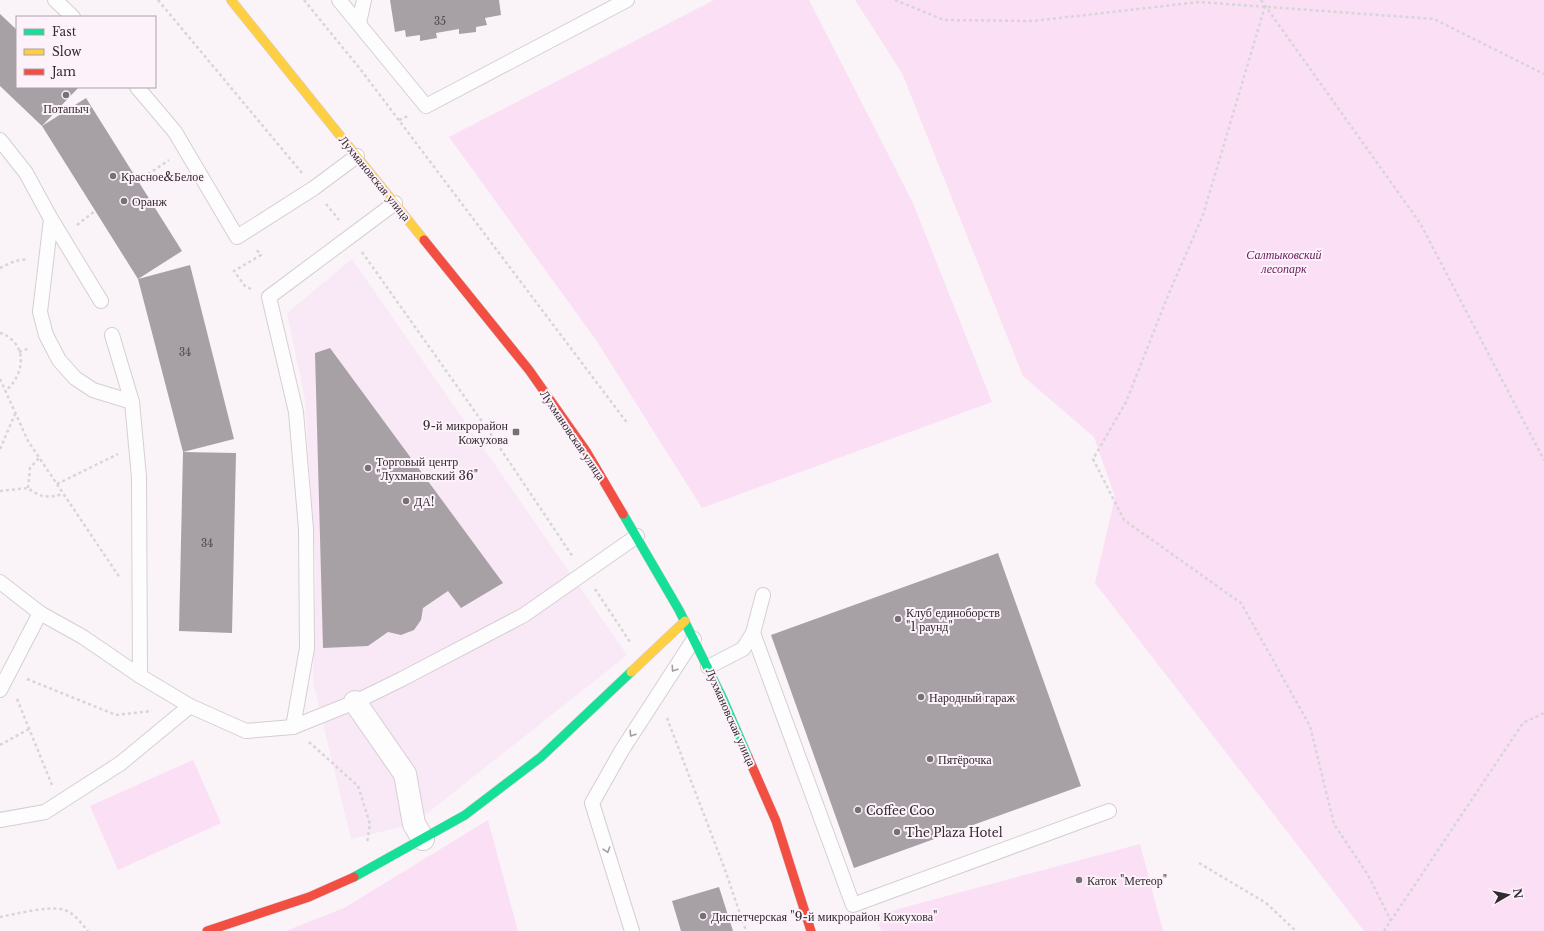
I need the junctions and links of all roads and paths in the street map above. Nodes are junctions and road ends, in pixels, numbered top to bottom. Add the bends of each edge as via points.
1 (55, 0) edge
2 (158, 0) edge
3 (231, 0) edge
4 (304, 0) edge
5 (339, 0) edge
6 (364, 0) edge
7 (627, 0) edge
8 (894, 0) edge
9 (1261, 0) edge
10 (1265, 6) junction
11 (72, 16) edge
12 (359, 23) junction
13 (1544, 74) edge
14 (138, 88) edge
15 (0, 140) edge
16 (357, 156) junction
17 (153, 170) dead end
18 (138, 180) dead end
19 (314, 188) junction
20 (395, 202) junction
21 (95, 211) dead end
22 (85, 218) dead end
23 (51, 219) junction
24 (351, 236) junction
25 (260, 256) dead end
26 (15, 261) dead end
27 (0, 268) edge
28 (269, 297) junction
29 (100, 301) dead end
30 (0, 333) edge
31 (112, 335) dead end
32 (30, 348) dead end
33 (20, 352) junction
34 (0, 379) edge
35 (5, 391) junction
36 (132, 402) junction
37 (16, 414) junction
38 (628, 424) dead end
39 (136, 445) junction
40 (0, 449) edge
41 (39, 458) junction
42 (1544, 460) edge
43 (56, 484) junction
44 (28, 488) junction
45 (0, 491) edge
46 (63, 494) junction
47 (637, 536) junction
48 (583, 572) junction
49 (0, 582) edge
50 (763, 595) dead end
51 (140, 608) junction
52 (40, 613) junction
53 (685, 621) junction
54 (753, 633) junction
55 (694, 638) junction
56 (643, 663) junction
57 (708, 667) junction
58 (8, 674) junction
59 (140, 676) junction
60 (0, 690) edge
61 (657, 694) junction
62 (355, 702) junction
63 (190, 706) junction
64 (153, 711) dead end
65 (1544, 713) edge
66 (293, 727) junction
67 (29, 729) junction
68 (0, 745) edge
69 (59, 802) junction
70 (1109, 811) dead end
71 (0, 820) edge
72 (423, 839) junction
73 (1199, 863) dead end
74 (364, 874) junction
75 (0, 917) edge
76 (1391, 921) junction
77 (88, 931) edge
78 (208, 931) edge
79 (632, 931) edge
80 (746, 931) edge
81 (811, 931) edge
82 (1296, 931) edge
83 (1384, 931) edge

1 - 11 lane
2 - 19 path
3 - 16 street, Лухмановская улица
4 - 38 path via 361,70
5 - 12 lane
6 - 12 lane
7 - 12 lane via 426,106
8 - 10 path via 944,20 1033,21 1199,2
9 - 10 path
10 - 13 path via 1434,19
10 - 42 path via 1420,223
10 - 76 path via 1203,215 1169,292 1126,402 1093,459 1124,520 1241,603 1310,726 1334,824 1368,875
14 - 19 lane via 186,148 237,237
15 - 23 lane via 26,173
16 - 19 lane
16 - 20 street, Лухмановская улица
17 - 18 path
19 - 24 path
20 - 24 lane
20 - 47 street, Лухмановская улица via 529,370 586,451
21 - 22 path
23 - 29 lane
23 - 36 lane via 40,312 46,335 59,360 75,378 93,390
24 - 28 lane
24 - 48 path via 488,430
25 - 28 path via 234,271 245,286
26 - 27 path
28 - 66 lane via 296,412 306,529 307,648
30 - 33 path via 16,344
31 - 36 lane
32 - 33 path
33 - 35 path via 22,357 18,377
34 - 35 path
35 - 37 path
36 - 39 lane
37 - 40 path
37 - 41 path
39 - 43 path
39 - 51 lane via 139,477
41 - 43 path
41 - 44 path via 30,468
43 - 46 path
44 - 45 path
44 - 46 path via 37,496 48,498
46 - 51 path
47 - 48 lane
47 - 53 street, Лухмановская улица
48 - 56 path
48 - 62 lane via 524,615
49 - 52 lane
50 - 54 lane
51 - 59 lane
52 - 58 lane
52 - 59 lane via 83,636
53 - 55 street, Лухмановская улица
53 - 56 street
54 - 57 lane via 743,649
54 - 70 lane via 853,905
55 - 57 street, Лухмановская улица
55 -> 61 lane
56 - 72 street via 591,708 541,757 464,815
57 - 81 street, Лухмановская улица via 741,736 776,821
58 - 60 lane
58 - 64 path via 116,715
58 - 67 path
59 - 63 lane
61 -> 79 lane via 592,803
61 - 80 path
62 - 66 lane
62 - 72 street via 405,774 414,824
63 - 66 lane via 246,731
63 - 69 lane via 121,763
65 - 76 path via 1523,723
66 - 74 path via 358,786 370,824
67 - 68 path
67 - 69 path
69 - 71 lane via 45,812
72 - 74 street
73 - 82 path via 1266,903
74 - 78 street via 309,897
75 - 77 path via 43,910 64,910 76,917
76 - 83 path

